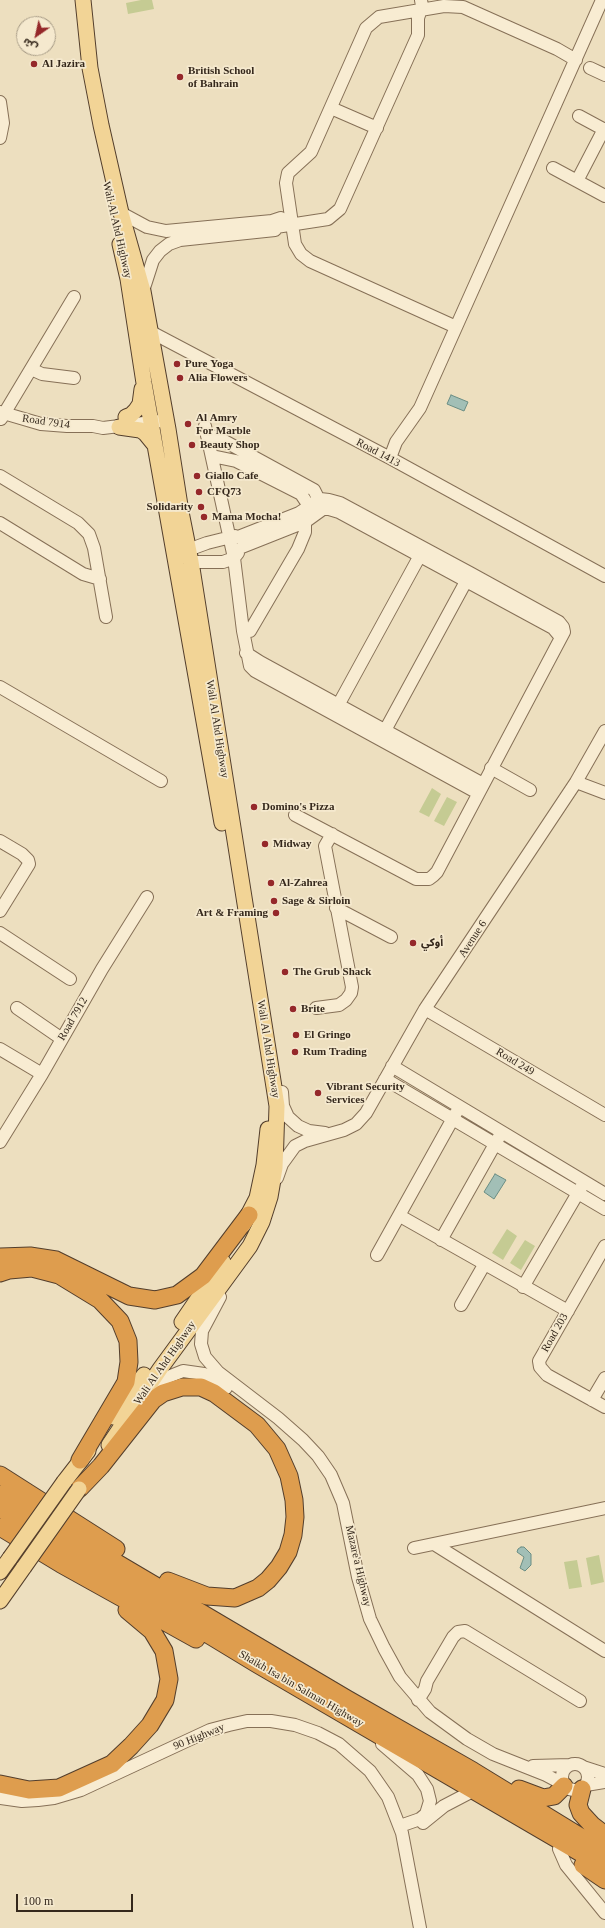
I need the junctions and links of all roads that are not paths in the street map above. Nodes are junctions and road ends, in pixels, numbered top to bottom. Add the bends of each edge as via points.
1 (75, 0) edge
2 (83, 0) edge
3 (407, 0) edge
4 (602, 0) edge
5 (414, 7) edge
6 (576, 60) junction
7 (590, 68) dead end
8 (605, 76) edge
9 (0, 102) edge
10 (331, 108) junction
11 (579, 116) dead end
12 (377, 128) junction
13 (604, 130) edge
14 (0, 138) edge
15 (103, 145) junction
16 (553, 168) dead end
17 (577, 181) junction
18 (605, 196) edge
19 (290, 212) junction
20 (121, 213) junction
21 (293, 230) junction
22 (180, 235) junction
23 (143, 291) junction
24 (74, 297) dead end
25 (456, 327) junction
26 (151, 332) junction
27 (31, 370) junction
28 (74, 378) dead end
29 (144, 383) junction
30 (1, 415) edge
31 (165, 415) junction
32 (150, 418) junction
33 (123, 422) junction
34 (154, 444) junction
35 (212, 456) junction
36 (390, 458) junction
37 (0, 476) edge
38 (162, 486) junction
39 (317, 507) junction
40 (305, 522) junction
41 (0, 523) edge
42 (236, 540) junction
43 (422, 552) junction
44 (189, 556) junction
45 (234, 558) junction
46 (605, 576) edge
47 (468, 577) junction
48 (100, 579) junction
49 (106, 617) dead end
50 (243, 631) junction
51 (0, 687) edge
52 (336, 709) junction
53 (605, 731) edge
54 (383, 734) junction
55 (492, 768) junction
56 (161, 781) dead end
57 (576, 782) junction
58 (481, 788) junction
59 (530, 790) dead end
60 (605, 793) edge
61 (295, 815) dead end
62 (332, 834) junction
63 (0, 841) edge
64 (147, 897) dead end
65 (336, 908) junction
66 (0, 911) edge
67 (0, 933) edge
68 (392, 937) dead end
69 (70, 979) dead end
70 (17, 1008) dead end
71 (316, 1008) dead end
72 (425, 1009) junction
73 (62, 1038) junction
74 (0, 1049) edge
75 (270, 1056) junction
76 (392, 1066) junction
77 (42, 1074) junction
78 (385, 1078) junction
79 (459, 1107) junction
80 (605, 1115) edge
81 (453, 1118) junction
82 (502, 1133) junction
83 (331, 1134) junction
84 (2, 1135) edge
85 (495, 1143) junction
86 (585, 1181) junction
87 (578, 1193) junction
88 (605, 1194) edge
89 (270, 1197) junction
90 (605, 1209) edge
91 (249, 1215) junction
92 (400, 1216) junction
93 (441, 1240) junction
94 (605, 1246) edge
95 (377, 1255) dead end
96 (0, 1257) edge
97 (484, 1265) junction
98 (0, 1273) edge
99 (231, 1274) junction
100 (523, 1287) junction
101 (461, 1305) dead end
102 (568, 1311) junction
103 (605, 1378) edge
104 (592, 1400) junction
105 (605, 1407) edge
106 (133, 1408) junction
107 (295, 1433) junction
108 (80, 1460) junction
109 (0, 1466) edge
110 (0, 1475) edge
111 (72, 1485) junction
112 (0, 1494) edge
113 (0, 1508) edge
114 (605, 1508) edge
115 (0, 1527) edge
116 (106, 1543) junction
117 (434, 1544) junction
118 (414, 1548) dead end
119 (61, 1564) junction
120 (0, 1572) edge
121 (168, 1581) junction
122 (0, 1601) edge
123 (605, 1651) edge
124 (415, 1696) junction
125 (347, 1699) junction
126 (580, 1701) dead end
127 (378, 1741) junction
128 (441, 1752) junction
129 (520, 1765) junction
130 (570, 1765) junction
131 (128, 1767) junction
132 (583, 1767) junction
133 (605, 1774) edge
134 (605, 1782) edge
135 (0, 1784) edge
136 (564, 1785) junction
137 (584, 1787) junction
138 (59, 1788) junction
139 (467, 1794) junction
140 (0, 1798) edge
141 (401, 1829) junction
142 (605, 1835) edge
143 (559, 1849) junction
144 (605, 1852) edge
145 (605, 1867) edge
146 (605, 1880) edge
147 (605, 1913) edge
148 (420, 1928) edge

1 - 15 main road, Wali Al Ahd Highway via 85,68
2 - 15 main road, Wali Al Ahd Highway via 90,68
3 - 5 street
4 - 6 street
5 - 6 street via 463,7
5 - 10 street via 379,17 368,25
5 - 12 street via 418,15 418,35
6 - 25 street
7 - 8 street
9 - 14 street via 3,123
10 - 12 street
10 - 19 street via 311,152 288,173 286,183
11 - 13 street
12 - 21 street via 337,213 328,219
13 - 17 street
15 - 20 main road, Wali Al Ahd Highway
15 - 29 main road, Wali Al Ahd Highway via 108,200 128,279
16 - 17 street
17 - 18 street
19 - 21 street
19 - 22 street via 272,221
20 - 22 street via 154,230
20 - 23 main road, Wali Al Ahd Highway
21 - 22 street
21 - 25 street via 297,250 305,258
22 - 23 street via 153,260
23 - 26 main road, Wali Al Ahd Highway
24 - 27 street
25 - 36 street via 420,408 396,442
26 - 31 main road, Wali Al Ahd Highway
26 - 36 street, Road 1413
27 - 28 street
27 - 30 street
29 - 32 main road, Wali Al Ahd Highway
29 - 33 main road via 140,404
30 - 33 street, Road 7914 via 41,424 67,426 93,426 101,421
31 - 32 street, Road 7914
31 - 44 main road, Wali Al Ahd Highway
32 - 33 street, Road 7914
32 - 34 main road, Wali Al Ahd Highway
33 - 34 main road via 140,430
34 - 38 main road, Wali Al Ahd Highway
35 - 39 street via 236,461 301,494
35 - 39 street via 206,431 314,490
35 - 42 street
36 - 46 street, Road 1413
37 - 48 street via 86,530 93,543
38 - 44 main road via 173,513 182,554
38 - 91 main road, Wali Al Ahd Highway via 265,1078 268,1132 265,1158 257,1198
39 - 40 street
39 - 42 street
39 - 43 street via 339,512
40 - 42 street
40 - 50 street via 305,532 298,549 250,631
41 - 48 street via 83,574
42 - 44 street
42 - 45 street
42 - 45 street
43 - 47 street
43 - 52 street
44 - 45 street via 223,562
44 - 75 main road, Wali Al Ahd Highway
45 - 50 street
47 - 54 street
47 - 55 street via 553,628 558,633 559,640
48 - 49 street
50 - 52 street via 246,653
51 - 56 street
52 - 54 street
53 - 57 street, Avenue 6
54 - 58 street
55 - 58 street
55 - 59 street
57 - 60 street
57 - 72 street, Avenue 6
58 - 62 street via 437,872 429,879 416,879
61 - 62 street
62 - 65 street via 325,846
63 - 66 street via 22,854 29,864
64 - 73 street, Road 7912
65 - 68 street
65 - 71 street via 352,987 351,993 339,1005
67 - 69 street
70 - 73 street
72 - 76 street, Avenue 6
72 - 80 street, Road 249
73 - 77 street, Road 7912
74 - 77 street
75 - 83 street via 279,1073 288,1117 298,1126
75 - 89 main road, Wali Al Ahd Highway via 277,1106 275,1168
76 - 78 street, Avenue 6
76 - 79 street
77 - 84 street, Road 7912
78 - 81 street
78 - 83 street, Avenue 6 via 369,1109 356,1124
79 - 81 street
79 - 82 street
81 - 85 street
81 - 92 street
82 - 85 street
82 - 86 street
83 - 89 street, Avenue 6 via 295,1146 282,1164
85 - 87 street
85 - 93 street
86 - 87 street
86 - 88 street
87 - 90 street
87 - 100 street
89 - 99 main road, Wali Al Ahd Highway via 262,1222 250,1246
91 - 96 highway via 203,1276 177,1295 155,1300 129,1296 56,1260 30,1256
91 - 108 main road, Wali Al Ahd Highway via 221,1266
92 - 93 street
92 - 95 street
93 - 97 street
94 - 102 street, Road 203
97 - 100 street
97 - 101 street
98 - 108 highway via 32,1268 59,1275 100,1300 120,1321 128,1341 129,1362 126,1382
99 - 106 main road, Wali Al Ahd Highway
99 - 107 street, Mazare'a Highway via 202,1330 201,1344 205,1357 218,1372
100 - 102 street
102 - 104 street, Road 203 via 542,1356 540,1367 547,1375
103 - 104 street
104 - 105 street, Road 203
106 - 107 street, Mazare'a Highway via 169,1375 183,1371 197,1372 210,1377 276,1423
106 - 111 main road, Wali Al Ahd Highway
107 - 124 street, Mazare'a Highway via 318,1456 336,1485 346,1512 358,1577 370,1619 392,1663
108 - 111 main road, Wali Al Ahd Highway
109 - 116 highway
110 - 116 highway
111 - 120 main road, Wali Al Ahd Highway, bridge
111 - 121 highway via 101,1466 153,1400 163,1393 182,1387 201,1387 214,1393 257,1425 277,1450 289,1476 295,1517 288,1552 268,1580 258,1588 235,1598 207,1596
111 - 122 main road, Wali Al Ahd Highway, bridge via 24,1567
112 - 125 highway, Shaikh Isa bin Salman Highway
113 - 145 highway, Shaikh Isa bin Salman Highway via 257,1664
114 - 117 street
115 - 119 highway
116 - 121 highway
117 - 118 street
117 - 123 street
119 - 127 highway
119 - 138 highway via 116,1601 152,1631 164,1651 169,1679 165,1700 150,1725 131,1746 112,1764
121 - 125 highway via 304,1662
124 - 126 street via 425,1689 426,1680 456,1634 465,1630
124 - 129 street, Mazare'a Highway via 442,1722 466,1740
125 - 128 highway, Shaikh Isa bin Salman Highway
127 - 139 highway
127 - 141 street via 418,1775 427,1789 430,1801 426,1814
128 - 136 highway via 460,1757 519,1790 538,1797 554,1796
128 - 144 highway, Shaikh Isa bin Salman Highway
129 - 130 street, Mazare'a Highway
129 - 136 street, Mazare'a Highway via 552,1777
130 - 132 street via 579,1764
130 - 136 street via 561,1775
131 - 138 highway
131 - 140 street, 90 Highway via 96,1784 54,1798 22,1801
131 - 141 street, 90 Highway via 210,1730 247,1720 295,1725 339,1744 370,1772 388,1797
132 - 133 street
132 - 137 street via 588,1775
134 - 137 street
135 - 138 highway via 29,1790
136 - 137 street via 572,1790
137 - 142 highway via 578,1805 581,1813
139 - 141 street via 444,1806 418,1827
139 - 143 highway
141 - 148 street, 90 Highway
143 - 146 highway
143 - 147 street via 566,1865

